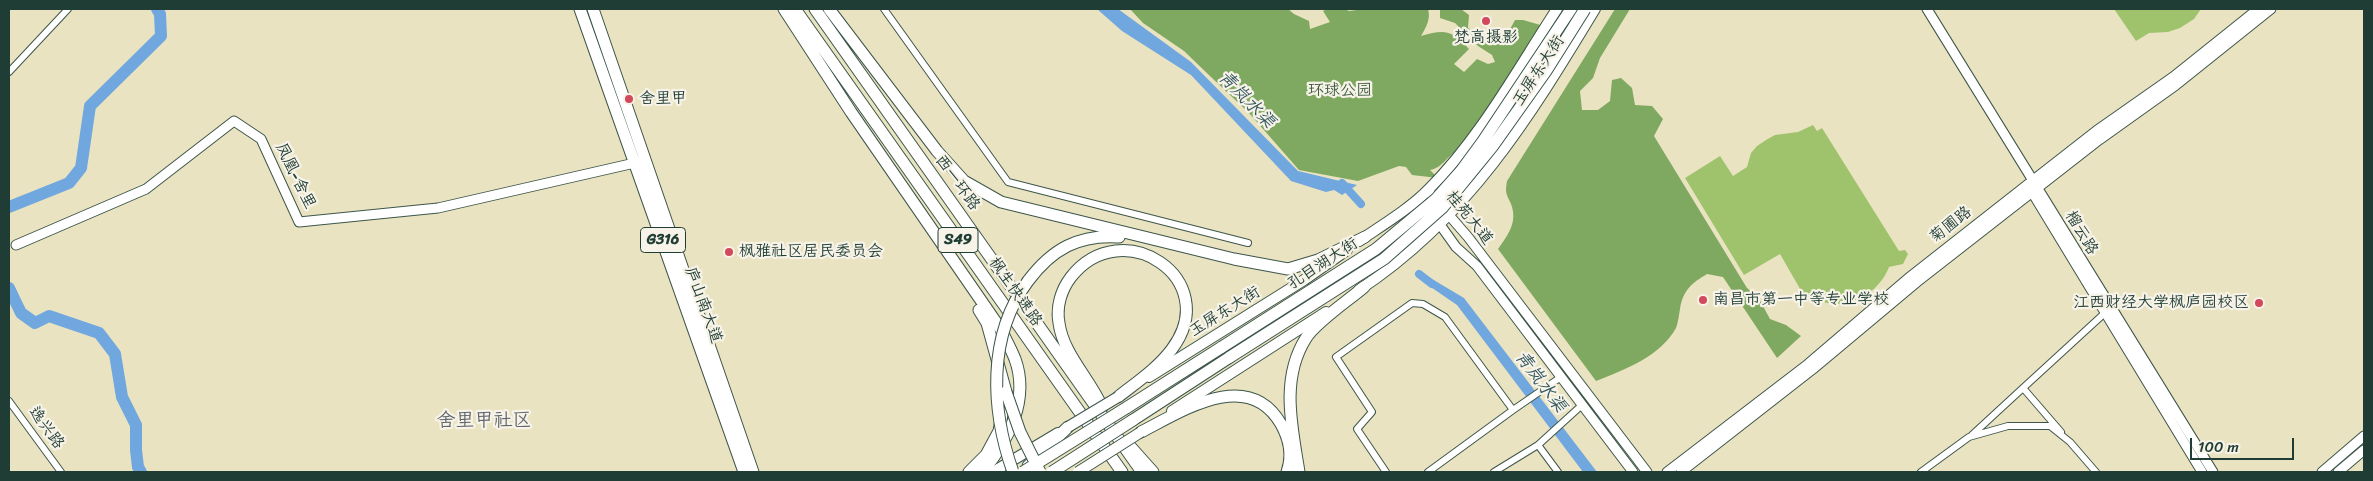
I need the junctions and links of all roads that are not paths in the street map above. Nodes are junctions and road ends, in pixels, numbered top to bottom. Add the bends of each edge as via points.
1 (68, 9) edge
2 (580, 9) edge
3 (593, 9) edge
4 (784, 9) edge
5 (795, 9) edge
6 (815, 9) edge
7 (829, 9) edge
8 (884, 9) edge
9 (1557, 9) edge
10 (1570, 9) edge
11 (1585, 9) edge
12 (1595, 9) edge
13 (1921, 9) edge
14 (1927, 9) edge
15 (2258, 9) edge
16 (2271, 9) edge
17 (9, 72) edge
18 (640, 162) junction
19 (2029, 182) junction
20 (1428, 191) junction
21 (2035, 191) junction
22 (1450, 216) junction
23 (1440, 225) junction
24 (930, 227) junction
25 (1365, 237) junction
26 (1153, 239) junction
27 (1248, 243) dead end
28 (16, 245) dead end
29 (1364, 287) junction
30 (2107, 311) junction
31 (1561, 376) junction
32 (2022, 388) junction
33 (1006, 392) junction
34 (1118, 397) junction
35 (9, 401) edge
36 (1582, 405) junction
37 (1514, 410) junction
38 (1109, 425) junction
39 (1068, 427) junction
40 (1141, 432) junction
41 (2364, 436) edge
42 (1969, 437) junction
43 (1295, 442) junction
44 (2070, 442) junction
45 (1538, 445) junction
46 (2364, 450) edge
47 (61, 472) edge
48 (744, 472) edge
49 (754, 472) edge
50 (969, 472) edge
51 (982, 472) edge
52 (993, 472) edge
53 (1013, 472) edge
54 (1022, 472) edge
55 (1040, 472) edge
56 (1052, 472) edge
57 (1078, 472) edge
58 (1122, 472) edge
59 (1142, 472) edge
60 (1153, 472) edge
61 (1287, 472) edge
62 (1296, 472) edge
63 (1299, 472) edge
64 (1386, 472) edge
65 (1428, 472) edge
66 (1494, 472) edge
67 (1558, 472) edge
68 (1633, 472) edge
69 (1647, 472) edge
70 (1667, 472) edge
71 (1681, 472) edge
72 (1921, 472) edge
73 (2096, 472) edge
74 (2202, 472) edge
75 (2212, 472) edge
76 (2322, 472) edge
77 (2338, 472) edge

1 - 17 street
2 - 18 highway, 庐山南大道 / G316
3 - 18 highway, 庐山南大道 / G316
4 - 24 highway
5 - 58 highway, 枫生快速路 / S49
6 - 38 highway, 西一环路 / S49
7 - 26 highway via 937,151 964,181 1001,202
8 - 27 street via 1008,182
9 - 20 main road, 玉屏东大街 via 1473,138
10 - 54 highway, 孔目湖大街, bridge via 1483,141 1436,199 1376,249
11 - 56 highway, 孔目湖大街, bridge via 1492,147 1443,207 1384,259
12 - 22 main road, 玉屏东大街 via 1507,147
13 - 19 street, 榴云路
14 - 19 street, 榴云路
15 - 19 street, 菊圃路 via 2173,77
16 - 21 street, 菊圃路
18 - 28 street, 凤凰-舍里 via 438,208 299,222 261,139 234,121 146,189
18 - 48 highway, 庐山南大道 / G316
18 - 49 highway, 庐山南大道 / G316
19 - 21 street, 榴云路
19 - 70 street, 菊圃路 via 1808,364
20 - 22 street, 桂苑大道
20 - 23 street, 桂苑大道 via 1429,210
20 - 25 main road, 玉屏东大街
21 - 30 street, 榴云路
21 - 71 street, 菊圃路
22 - 23 main road, 玉屏东大街
22 - 69 street, 桂苑大道
23 - 29 main road, 玉屏东大街
23 - 31 street, 桂苑大道 via 1456,247 1477,266
24 - 33 highway, bridge via 987,323
24 - 51 highway via 1000,328 1016,360 1021,390 1010,431 997,455
25 - 26 highway via 1318,260 1288,269
25 - 34 main road, 玉屏东大街 via 1304,280
26 - 53 highway, bridge via 1099,235 1080,239 1039,266 1018,294 1004,326 996,367 997,411
29 - 40 main road, 玉屏东大街
29 - 43 highway via 1307,337 1290,376
30 - 32 street
30 - 74 street, 榴云路
30 - 75 street, 榴云路
31 - 36 street, 桂苑大道
31 - 37 street
32 - 42 street
32 - 44 street
33 - 50 highway, bridge via 999,431 986,455
33 - 55 highway, bridge via 1020,432
34 - 38 highway via 1172,349 1186,321 1186,298 1180,281 1168,268 1129,250 1110,251 1080,265 1065,284 1059,301 1059,324 1068,348 1095,390
34 - 39 main road, 玉屏东大街, bridge
35 - 47 street, 逸兴路
36 - 45 street
36 - 68 street, 桂苑大道
37 - 64 street via 1445,316 1423,304 1412,304 1336,357 1372,412 1357,429
37 - 65 street
38 - 59 highway, S49
38 - 60 highway
39 - 52 main road, 玉屏东大街
39 - 54 highway
40 - 57 main road, 玉屏东大街, bridge
40 - 61 highway via 1195,404 1213,398 1244,397 1262,404 1276,416 1290,448
41 - 76 street
42 - 44 street via 2008,426 2050,426
42 - 72 street
43 - 62 highway
43 - 63 highway
44 - 73 street
45 - 66 street
45 - 67 street
46 - 77 street

